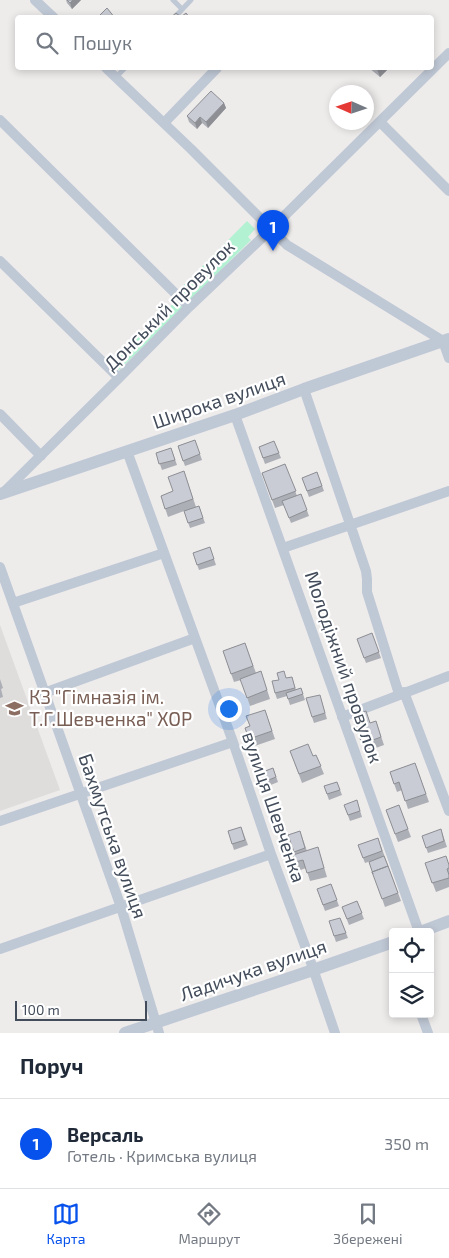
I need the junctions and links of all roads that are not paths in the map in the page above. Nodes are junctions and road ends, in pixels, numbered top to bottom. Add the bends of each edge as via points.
1 (36, 0) edge
2 (173, 0) edge
3 (191, 0) edge
4 (182, 9) junction
5 (51, 15) edge
6 (177, 15) edge
7 (448, 55) edge
8 (434, 69) edge
9 (108, 70) edge
10 (123, 70) edge
11 (215, 70) edge
12 (433, 70) edge
13 (116, 77) junction
14 (0, 120) edge
15 (380, 122) junction
16 (164, 123) junction
17 (449, 191) edge
18 (272, 229) junction
19 (0, 261) edge
20 (189, 307) junction
21 (446, 340) edge
22 (449, 358) edge
23 (119, 378) junction
24 (304, 389) junction
25 (0, 414) edge
26 (235, 415) junction
27 (127, 451) junction
28 (41, 456) junction
29 (449, 491) edge
30 (2, 493) edge
31 (350, 524) junction
32 (283, 548) junction
33 (164, 553) junction
34 (0, 567) edge
35 (13, 603) junction
36 (195, 638) junction
37 (449, 676) edge
38 (401, 693) junction
39 (44, 694) junction
40 (342, 716) junction
41 (233, 742) junction
42 (81, 794) junction
43 (449, 811) edge
44 (0, 822) edge
45 (271, 854) junction
46 (121, 907) junction
47 (449, 922) edge
48 (419, 928) edge
49 (432, 928) edge
50 (389, 943) edge
51 (0, 949) edge
52 (313, 970) junction
53 (422, 1018) edge
54 (157, 1028) edge
55 (125, 1033) edge
56 (335, 1033) edge
57 (428, 1033) edge

1 - 5 street
2 - 4 lane
3 - 4 lane
4 - 6 lane
7 - 8 street, Донський провулок
9 - 13 street
10 - 13 lane
11 - 16 street
12 - 15 street, Донський провулок
13 - 16 street
14 - 20 street
15 - 17 street
15 - 18 street, Донський провулок
16 - 18 street
18 - 20 street, Донський провулок
18 - 21 street via 287,245
19 - 23 street
20 - 23 street, Донський провулок
21 - 22 street
21 - 24 street, Широка вулиця
23 - 28 street, Донський провулок
24 - 26 street, Широка вулиця
24 - 31 street
25 - 28 street
26 - 27 street, Широка вулиця
26 - 32 street, Молодіжний провулок
27 - 30 street, Широка вулиця
27 - 33 street, вулиця Шевченка
28 - 30 street, Донський провулок
29 - 31 street
31 - 32 street
31 - 38 street via 367,575 367,592
32 - 40 street, Молодіжний провулок
33 - 35 street
33 - 36 street, вулиця Шевченка
34 - 35 street, Бахмутська вулиця
35 - 39 street, Бахмутська вулиця
36 - 39 street
36 - 41 street, вулиця Шевченка
37 - 38 street
38 - 40 street
38 - 43 street
39 - 42 street, Бахмутська вулиця
40 - 48 street, Молодіжний провулок
41 - 42 street
41 - 45 street, вулиця Шевченка
42 - 44 street
42 - 46 street, Бахмутська вулиця
45 - 46 street
45 - 52 street, вулиця Шевченка
46 - 51 street
46 - 54 street, Бахмутська вулиця
47 - 49 street
50 - 52 street, Ладичука вулиця
52 - 54 street, Ладичука вулиця
52 - 56 street, вулиця Шевченка
53 - 57 street
54 - 55 street, Ладичука вулиця

